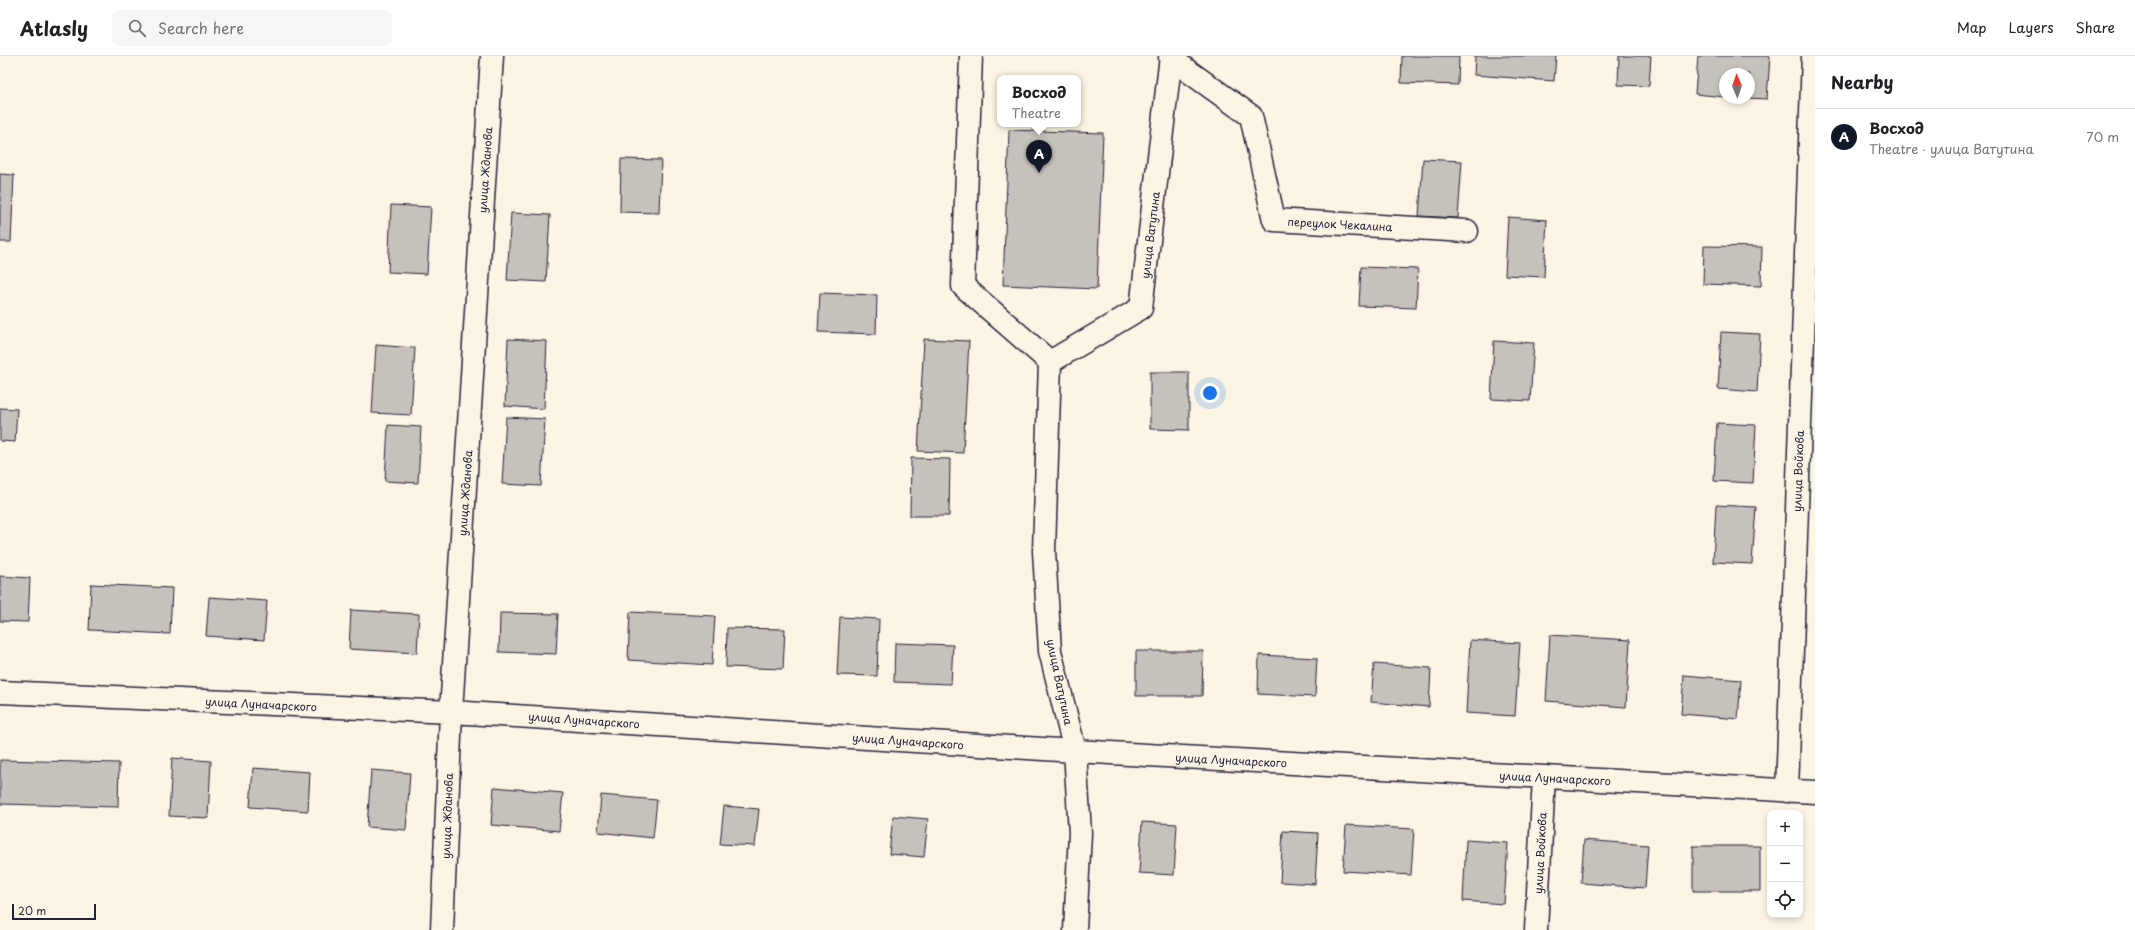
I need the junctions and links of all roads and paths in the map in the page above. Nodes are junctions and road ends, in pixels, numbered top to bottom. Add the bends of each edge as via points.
1 (492, 56) edge
2 (971, 56) edge
3 (1813, 56) edge
4 (1170, 57) edge
5 (1467, 232) dead end
6 (1050, 362) junction
7 (0, 692) edge
8 (451, 712) junction
9 (1075, 751) junction
10 (1544, 777) junction
11 (1787, 791) junction
12 (1815, 792) edge
13 (442, 930) edge
14 (1075, 930) edge
15 (1536, 930) edge

1 - 8 street, улица Жданова
2 - 6 street via 963,286
3 - 11 street, улица Войкова
4 - 5 street, переулок Чекалина via 1251,116 1274,220
4 - 6 street, улица Ватутина via 1141,308
6 - 9 street, улица Ватутина via 1044,551 1050,650
7 - 8 street, улица Луначарского
8 - 9 street, улица Луначарского
8 - 13 street, улица Жданова
9 - 10 street, улица Луначарского
9 - 14 street, улица Ватутина via 1080,833
10 - 11 street, улица Луначарского
10 - 15 street, улица Войкова
11 - 12 street, улица Луначарского

